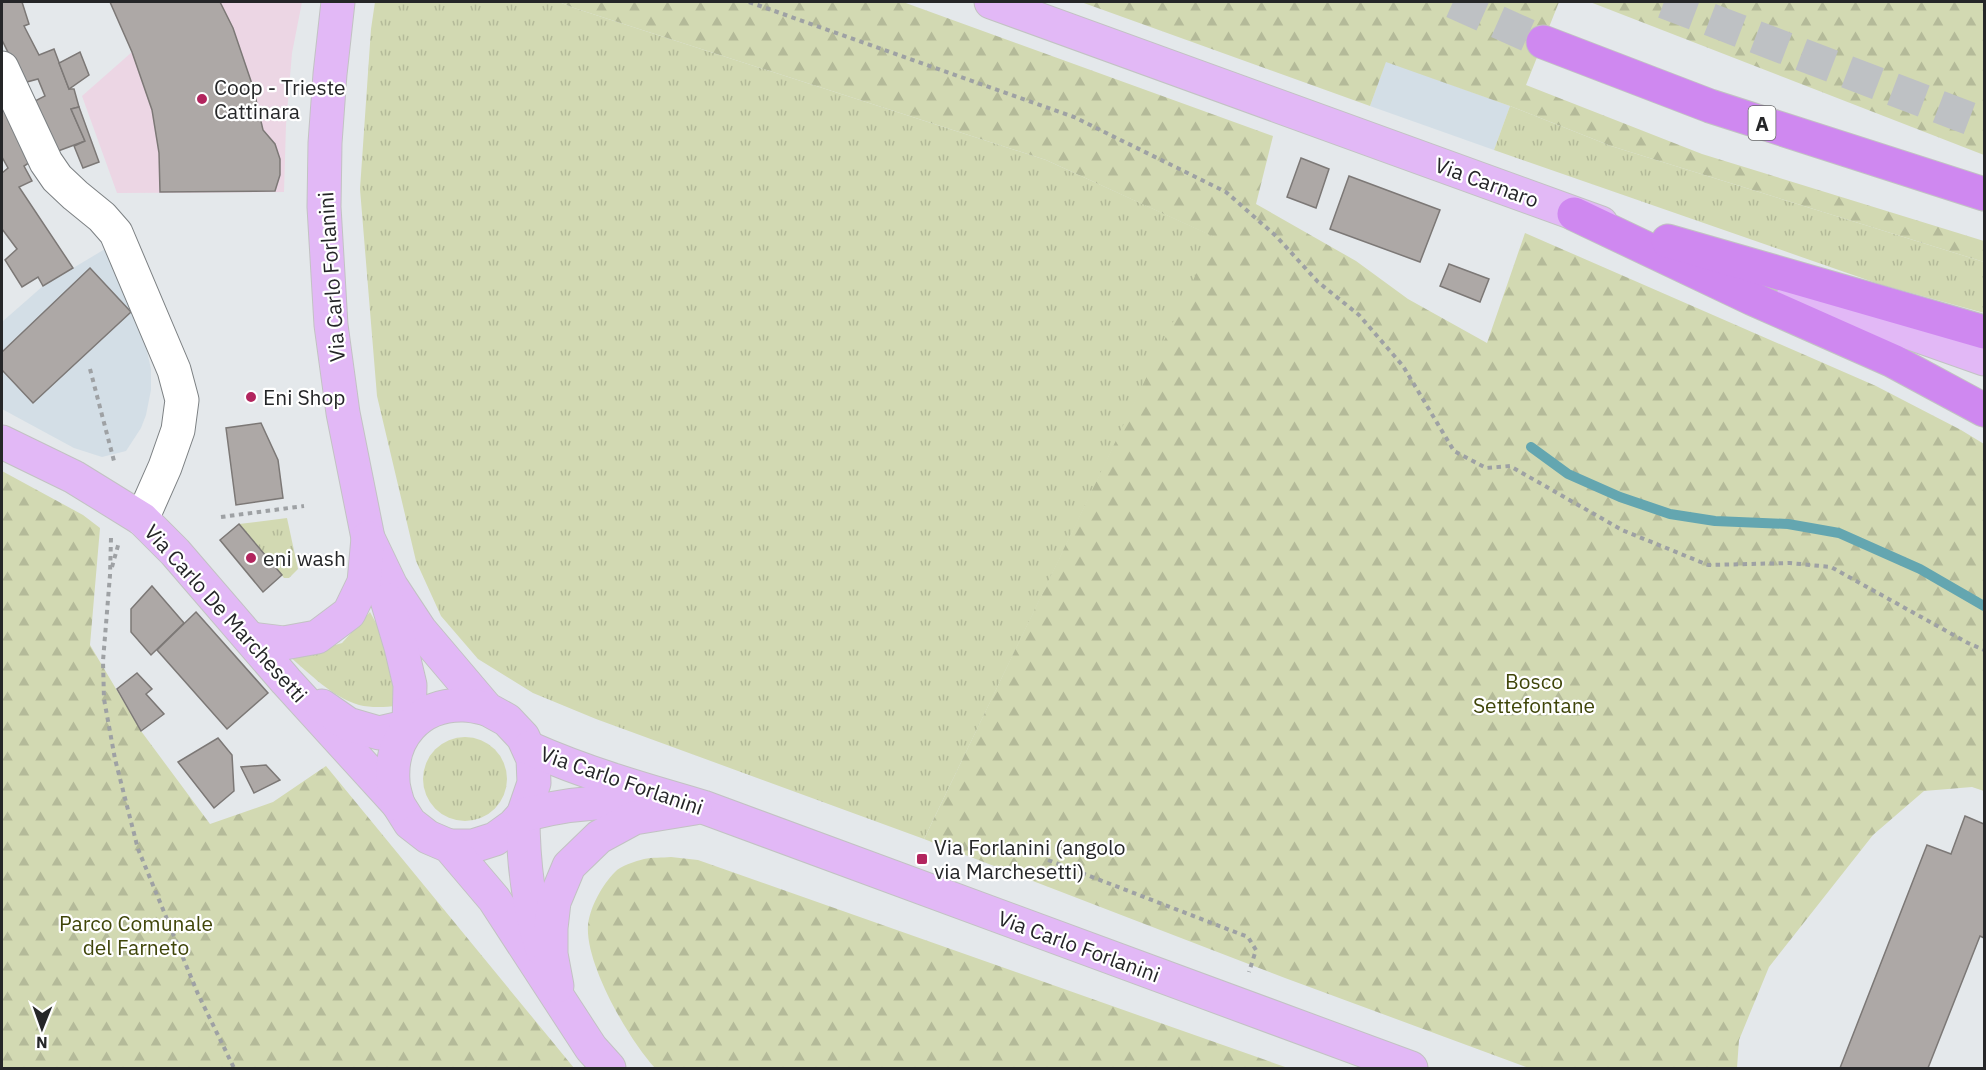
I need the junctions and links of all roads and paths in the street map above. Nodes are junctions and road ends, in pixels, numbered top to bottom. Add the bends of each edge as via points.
1 (338, 2) edge
2 (749, 2) edge
3 (991, 2) edge
4 (1543, 42) tunnel mouth
5 (2, 68) edge
6 (1984, 194) edge
7 (1574, 214) junction
8 (1984, 332) edge
9 (1984, 359) edge
10 (90, 369) dead end
11 (1984, 410) edge
12 (2, 442) edge
13 (114, 461) dead end
14 (304, 506) dead end
15 (221, 517) dead end
16 (130, 530) junction
17 (111, 533) dead end
18 (368, 538) junction
19 (110, 574) junction
20 (251, 639) junction
21 (1984, 650) edge
22 (286, 681) junction
23 (487, 709) junction
24 (409, 726) junction
25 (530, 748) junction
26 (398, 804) junction
27 (703, 807) junction
28 (523, 815) junction
29 (449, 846) junction
30 (1048, 860) dead end
31 (560, 1002) junction
32 (1237, 1004) junction
33 (234, 1068) edge
34 (609, 1068) edge
35 (1411, 1068) edge

1 - 18 main road, Via Carlo Forlanini via 325,143 324,207 331,325 343,413
2 - 21 path via 1074,117 1226,192 1276,236 1318,282 1359,315 1403,366 1454,451 1486,468 1510,466 1622,530 1708,565 1790,563 1831,567
3 - 7 main road, Via Carnaro
4 - 6 highway, A via 1710,106
5 - 16 street, Via Carlo De Marchesetti via 57,178 116,233 174,370 182,400 178,430 165,467
7 - 8 highway
7 - 9 main road, Via Carnaro
7 - 11 highway via 1893,361
10 - 13 path
12 - 16 main road via 74,477
14 - 15 path
16 - 19 path
16 - 20 main road, Via Carlo De Marchesetti via 175,552
17 - 19 path
18 - 20 main road via 364,582 349,613 317,637 284,643
18 - 23 main road, Via Carlo Forlanini via 391,586 420,630
18 - 24 main road via 410,685
19 - 33 path via 104,699 115,759 138,849 198,994
20 - 22 main road, Via Carlo De Marchesetti
22 - 24 main road via 348,724 379,733
22 - 26 main road, Via Carlo De Marchesetti
23 - 24 main road via 463,705 440,709
23 - 25 main road, Via Carlo Forlanini via 507,720
24 - 26 main road via 395,758 393,781
25 - 27 main road, Via Carlo Forlanini via 628,786
25 - 28 main road via 534,783
26 - 29 main road, Via Carlo De Marchesetti via 410,823
27 - 28 main road via 619,801 552,807
27 - 31 main road via 634,818 599,837 569,866 554,902 551,928 551,954
27 - 32 main road, Via Carlo Forlanini
28 - 29 main road via 495,839 473,846
28 - 31 main road via 523,849 534,924
29 - 31 main road, Via Carlo De Marchesetti via 494,899
30 - 32 path via 1248,937 1255,945 1256,956
31 - 34 main road, Via Carlo De Marchesetti
32 - 35 main road, Via Carlo Forlanini

